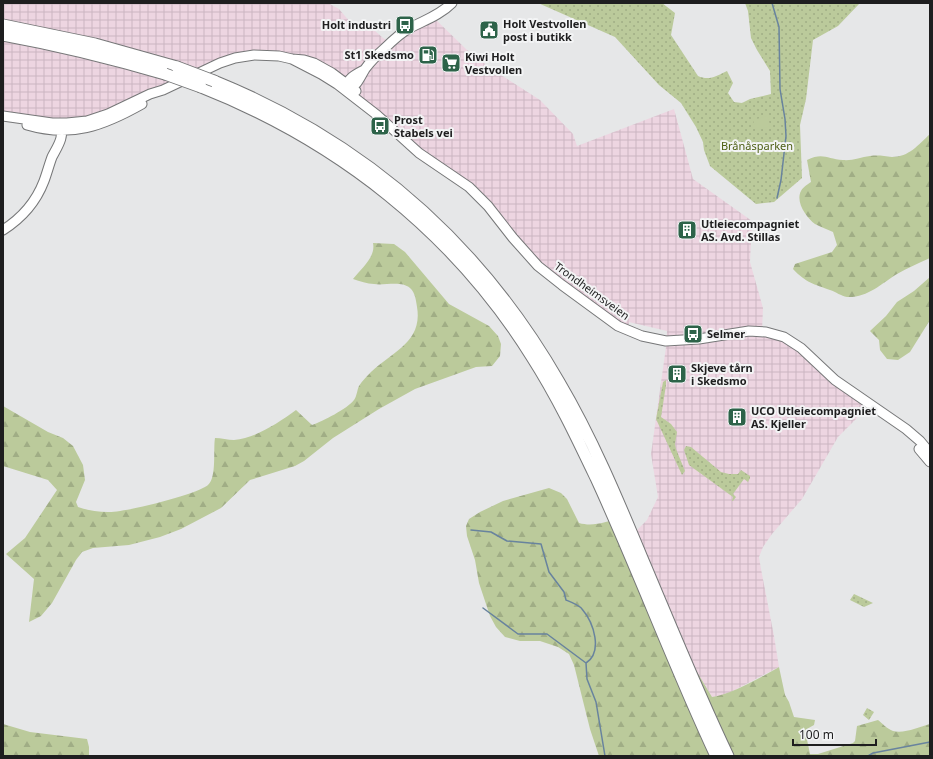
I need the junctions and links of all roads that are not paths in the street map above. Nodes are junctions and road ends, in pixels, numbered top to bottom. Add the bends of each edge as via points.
1 (452, 3) edge
2 (3, 24) edge
3 (3, 35) edge
4 (348, 87) junction
5 (7, 117) edge
6 (59, 128) junction
7 (3, 230) edge
8 (896, 423) junction
9 (930, 453) edge
10 (930, 462) edge
11 (702, 714) junction
12 (716, 756) edge
13 (728, 756) edge

1 - 4 main road via 440,13 398,36 382,50 361,77
2 - 11 highway, bridge via 96,44 177,67 247,94 324,136 376,171 431,218 492,282 520,320 560,383 622,512
3 - 11 highway, bridge via 124,62 233,99 318,144 357,170 424,225 483,289 532,356 567,418
4 - 6 main road, Trondheimsveien via 332,73 304,60 263,55 235,58 100,117
4 - 8 main road, Trondheimsveien via 420,153 476,193 538,266 618,326 642,336 666,341 749,331 779,335 801,348 830,376
5 - 6 main road, Trondheimsveien via 32,127
6 - 7 main road via 45,179 34,200 19,218
8 - 9 main road, Trondheimsveien via 914,436
8 - 10 main road, Trondheimsveien
11 - 12 highway
11 - 13 highway

